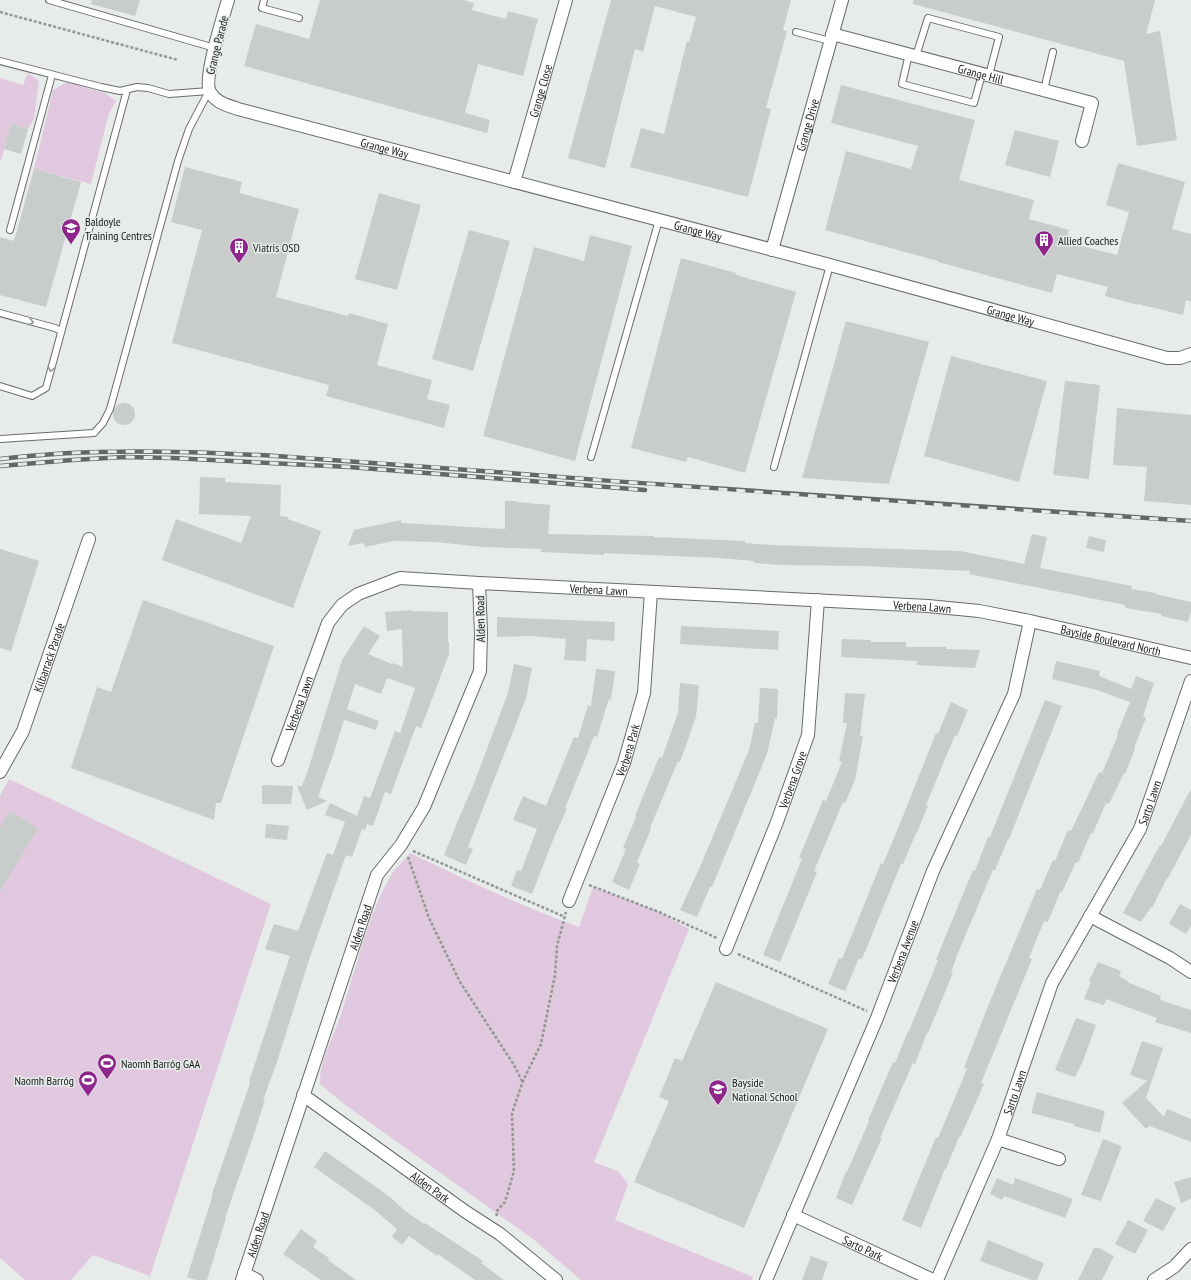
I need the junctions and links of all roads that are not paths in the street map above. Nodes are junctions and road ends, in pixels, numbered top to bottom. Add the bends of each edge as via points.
1 (49, 0) edge
2 (228, 0) edge
3 (264, 0) edge
4 (566, 0) edge
5 (840, 0) edge
6 (299, 18) dead end
7 (796, 32) dead end
8 (831, 38) junction
9 (215, 48) junction
10 (1053, 52) dead end
11 (913, 55) junction
12 (0, 61) edge
13 (52, 75) junction
14 (985, 75) junction
15 (128, 90) junction
16 (1044, 90) junction
17 (209, 91) junction
18 (1082, 141) dead end
19 (514, 182) junction
20 (660, 220) junction
21 (10, 230) dead end
22 (772, 250) junction
23 (830, 265) junction
24 (0, 313) edge
25 (61, 331) junction
26 (1191, 354) edge
27 (0, 386) edge
28 (0, 439) edge
29 (591, 458) dead end
30 (774, 467) dead end
31 (89, 539) dead end
32 (479, 583) junction
33 (651, 592) junction
34 (818, 600) junction
35 (1030, 620) junction
36 (1191, 658) edge
37 (1191, 681) edge
38 (278, 760) dead end
39 (0, 772) edge
40 (569, 901) dead end
41 (1090, 916) junction
42 (726, 949) road end
43 (1191, 972) edge
44 (303, 1095) junction
45 (998, 1139) junction
46 (1059, 1159) dead end
47 (793, 1215) junction
48 (1191, 1249) edge
49 (243, 1276) edge
50 (257, 1280) edge
51 (556, 1280) edge
52 (766, 1280) edge
53 (933, 1280) edge
54 (937, 1280) edge
55 (1154, 1280) edge

1 - 9 lane
2 - 9 street, Grange Parade
3 - 6 lane via 262,8
4 - 19 street, Grange Close
5 - 8 street, Grange Drive
7 - 8 lane
8 - 11 street, Grange Hill
8 - 22 street, Grange Drive
9 - 17 street, Grange Parade via 208,75
10 - 16 lane
11 - 14 street, Grange Hill
11 - 14 lane via 902,84 974,103
11 - 14 lane via 928,18 999,38
12 - 13 lane
13 - 15 lane via 120,91
13 - 21 lane
14 - 16 street, Grange Hill
15 - 17 lane via 137,87 148,88 169,94
15 - 25 lane
16 - 18 street, Grange Hill via 1092,103
17 - 19 street, Grange Way via 217,102 238,109
17 - 28 lane via 189,129 178,161 110,409 103,423 94,433
19 - 20 street, Grange Way
20 - 22 street, Grange Way
20 - 29 lane
22 - 23 street, Grange Way
23 - 26 street, Grange Way via 1167,358 1180,358
23 - 30 lane
24 -> 25 lane
25 -> 27 lane via 46,388 32,396
31 - 39 street, Kilbarrack Parade via 23,731
32 - 33 street, Verbena Lawn
32 - 38 street, Verbena Lawn via 400,578 358,594 342,605 328,623
32 - 44 street, Alden Road via 480,671 424,807 401,845 377,875
33 - 34 street, Verbena Lawn
33 - 40 street, Verbena Park via 644,693 624,763
34 - 35 street, Verbena Lawn via 950,608
34 - 42 street, Verbena Grove via 808,735 777,822
35 - 36 street, Bayside Boulevard North
35 - 47 street, Verbena Avenue via 1014,694 933,871 876,1018
37 - 41 street, Sarto Lawn via 1140,829
41 - 43 street via 1170,958
41 - 45 street, Sarto Lawn via 1052,983
44 - 49 street, Alden Road
44 - 51 street, Alden Park via 500,1234
45 - 46 street
45 - 54 street, Sarto Lawn
47 - 52 street, Verbena Avenue
47 - 53 street, Sarto Park
48 - 55 street via 1174,1267
49 - 50 street

